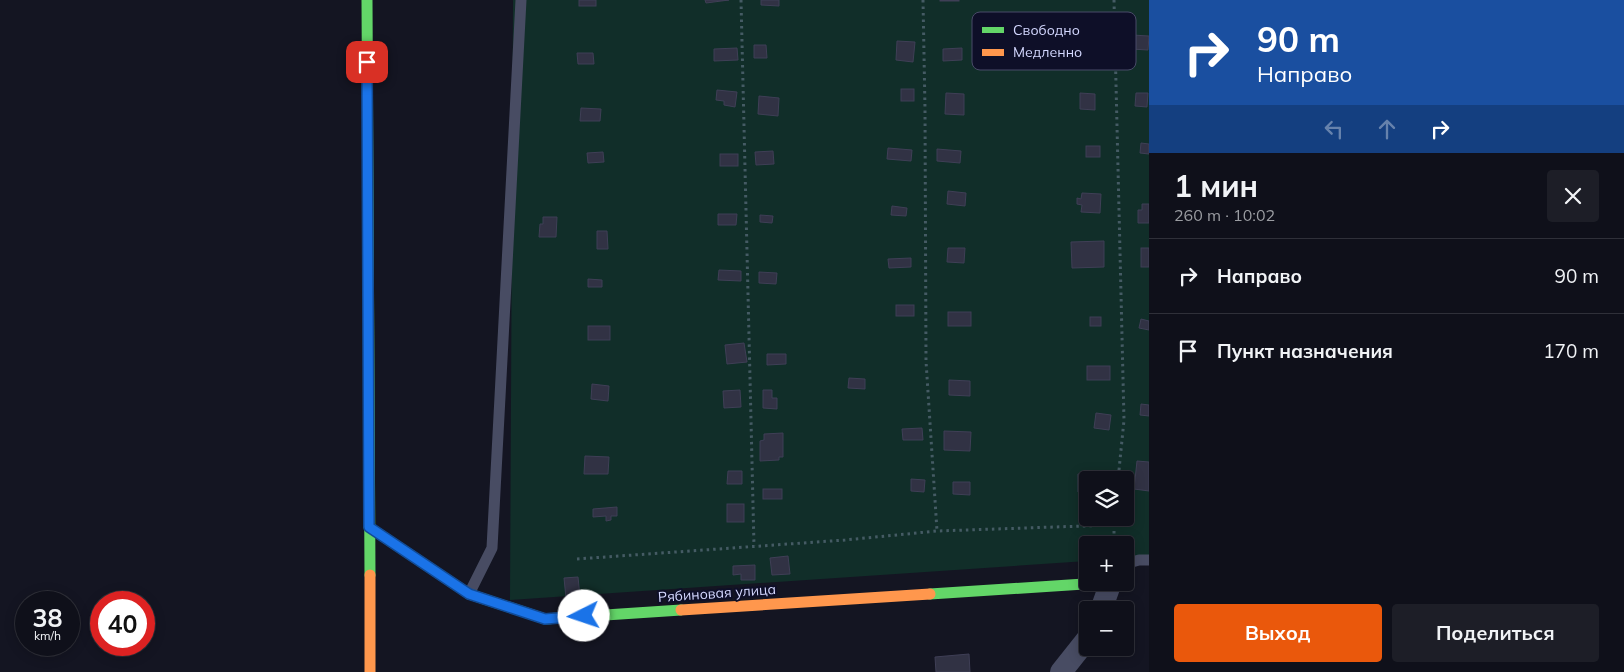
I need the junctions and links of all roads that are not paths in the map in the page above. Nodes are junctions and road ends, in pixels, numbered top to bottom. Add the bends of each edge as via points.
1 (367, 0) edge
2 (520, 0) edge
3 (369, 527) junction
4 (1149, 560) edge
5 (1134, 561) edge
6 (1079, 584) edge
7 (469, 594) junction
8 (1079, 649) edge
9 (370, 672) edge
10 (1061, 672) edge

1 - 3 street
2 - 7 lane via 492,548
3 - 7 street, Рябиновая улица
3 - 9 street
4 - 5 lane
6 - 7 street, Рябиновая улица via 545,619
8 - 10 street

